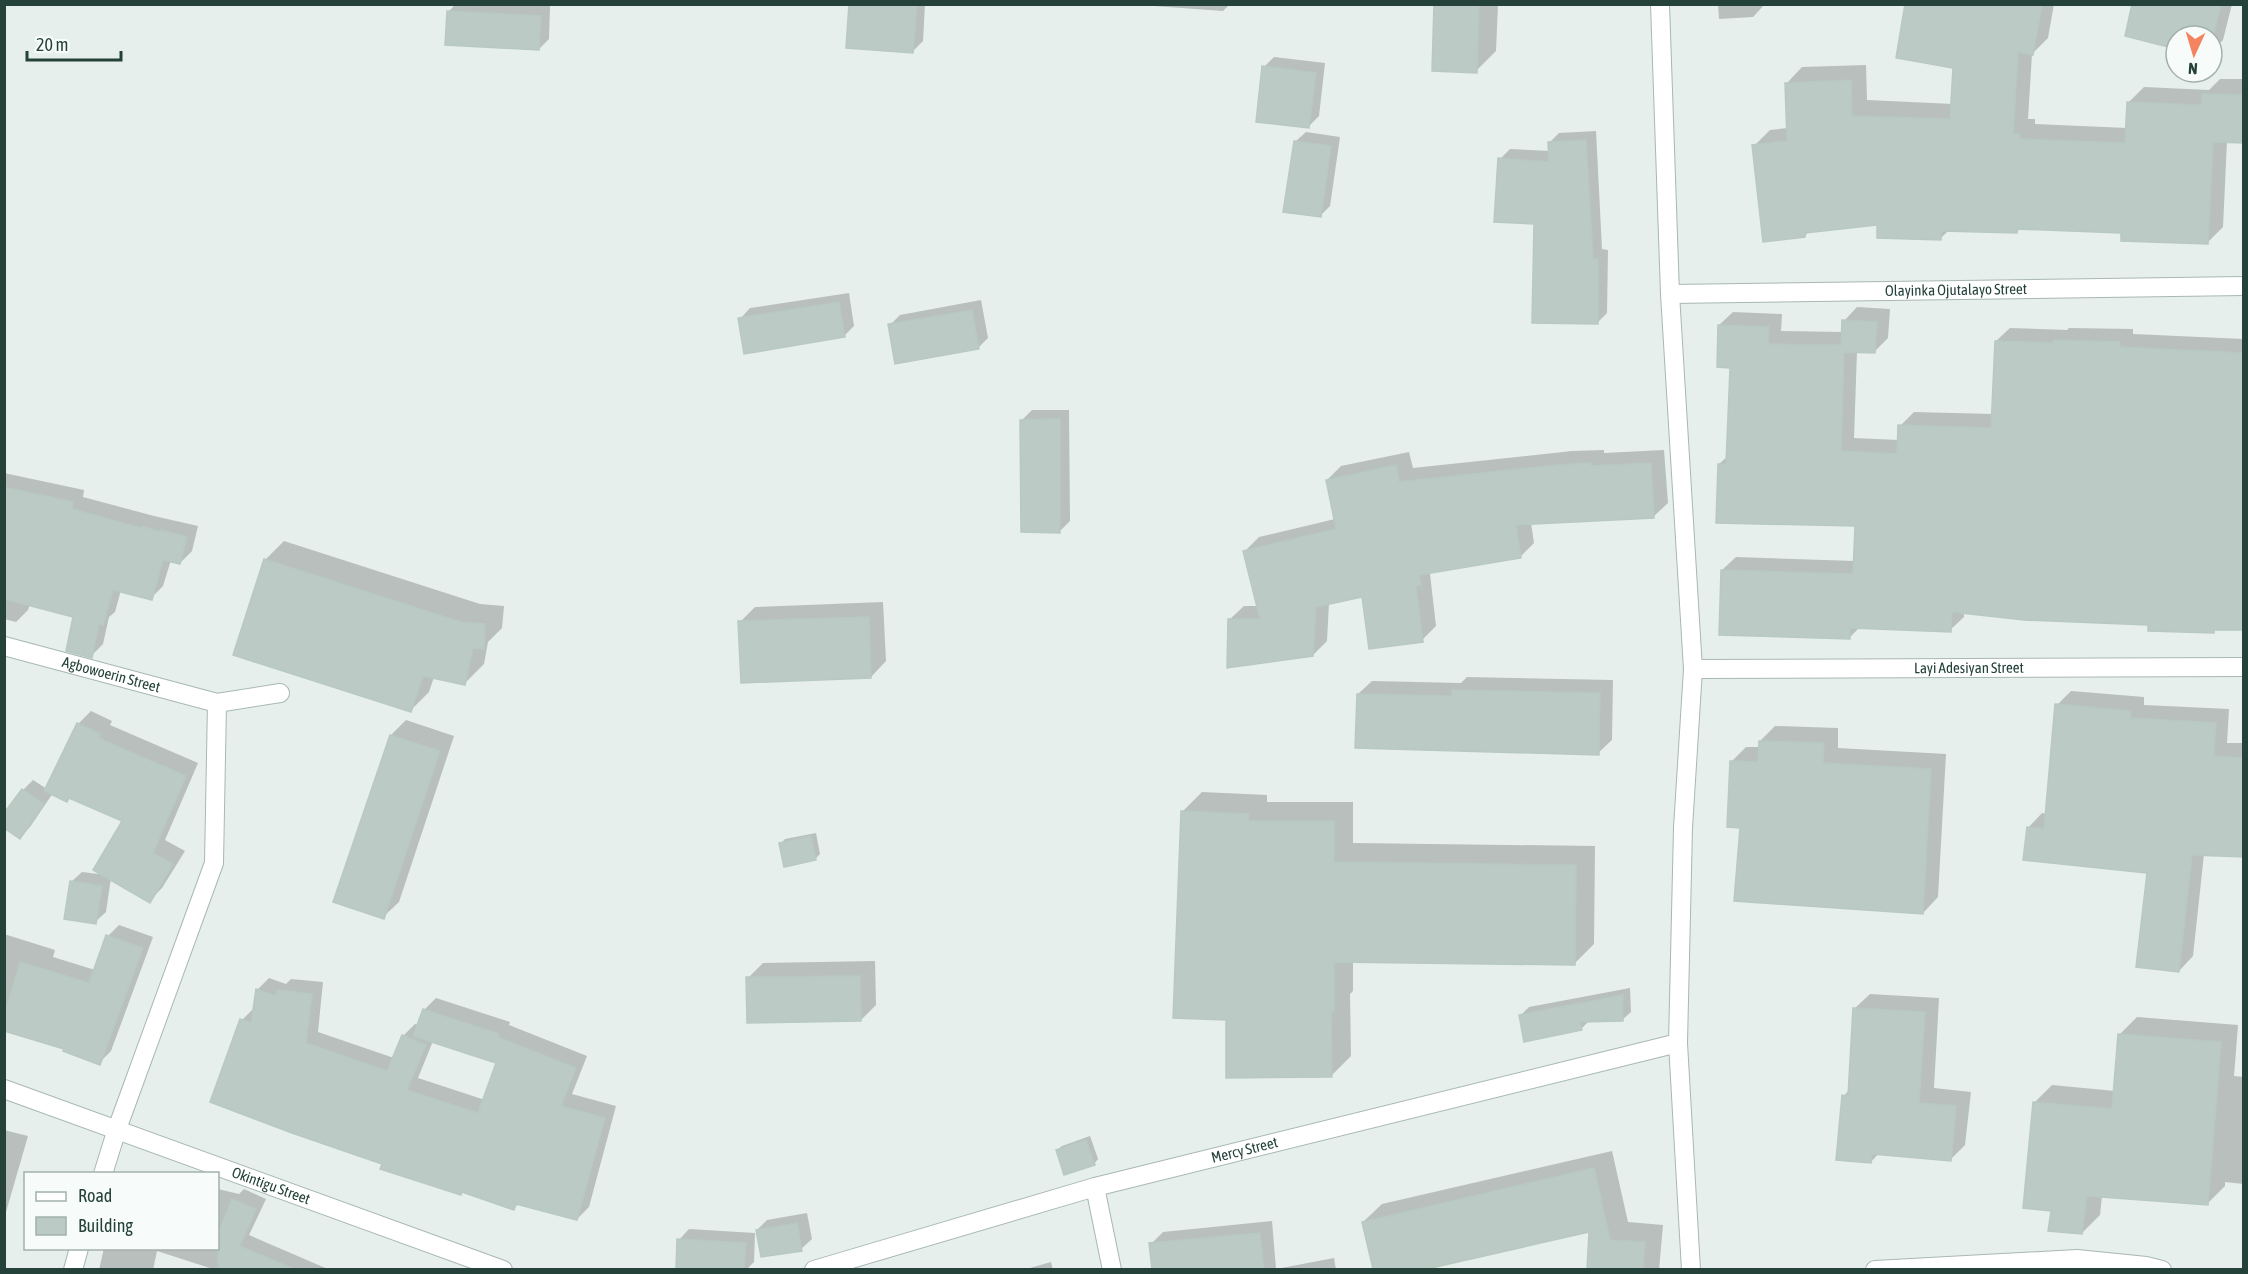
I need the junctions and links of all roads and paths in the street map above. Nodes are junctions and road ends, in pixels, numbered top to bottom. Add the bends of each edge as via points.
1 (1660, 4) edge
2 (2244, 286) edge
3 (1670, 294) junction
4 (4, 646) edge
5 (2244, 667) edge
6 (1693, 669) junction
7 (280, 693) dead end
8 (217, 702) junction
9 (1678, 1042) junction
10 (4, 1089) edge
11 (117, 1129) junction
12 (103, 1172) edge
13 (1095, 1187) junction
14 (78, 1250) edge
15 (73, 1269) edge
16 (504, 1269) edge
17 (814, 1269) edge
18 (1112, 1269) edge
19 (1691, 1269) edge
20 (1875, 1269) edge
21 (2162, 1269) edge

1 - 3 street
2 - 3 street, Olayinka Ojutalayo Street
3 - 6 street
4 - 8 street, Agbowoerin Street
5 - 6 street, Layi Adesiyan Street
6 - 9 street via 1683,828
7 - 8 street
8 - 11 street via 214,863
9 - 13 street, Mercy Street
9 - 19 street
10 - 11 street, Okintigu Street
11 - 12 street
11 - 16 street, Okintigu Street
13 - 17 street, Mercy Street
13 - 18 street
14 - 15 street
20 - 21 street via 2077,1259

